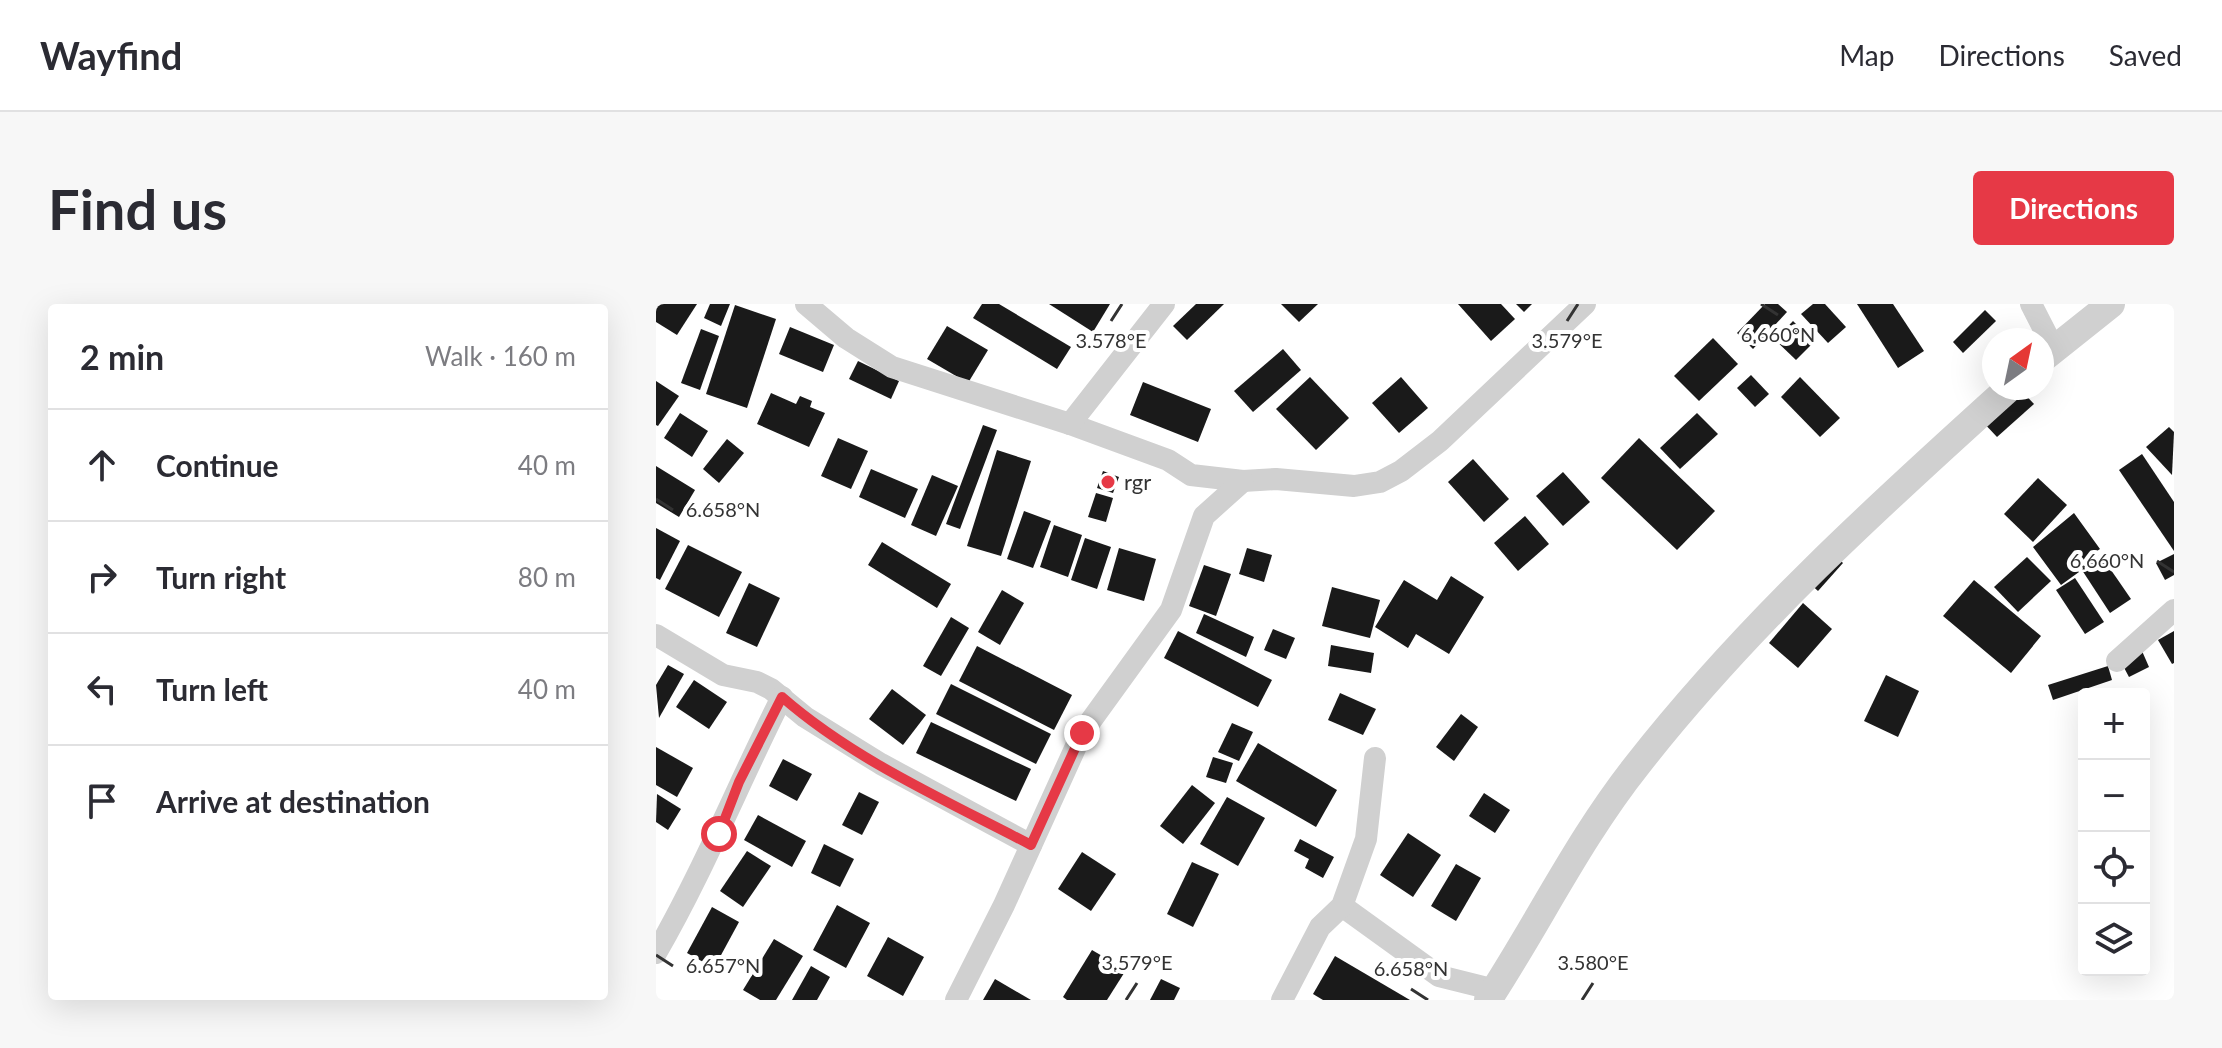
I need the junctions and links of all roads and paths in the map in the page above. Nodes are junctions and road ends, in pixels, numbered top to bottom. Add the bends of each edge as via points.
1 (806, 304) edge
2 (1164, 304) edge
3 (1585, 304) edge
4 (2031, 304) edge
5 (2111, 304) edge
6 (2039, 328) edge
7 (2054, 349) edge
8 (1996, 400) edge
9 (1070, 424) junction
10 (1191, 475) junction
11 (1243, 481) junction
12 (1204, 516) junction
13 (2174, 610) edge
14 (656, 635) edge
15 (2117, 661) dead end
16 (782, 697) junction
17 (1375, 758) dead end
18 (1031, 845) junction
19 (1342, 906) junction
20 (656, 953) edge
21 (1439, 976) junction
22 (1492, 995) edge
23 (956, 1000) edge
24 (1282, 1000) edge
25 (1452, 1000) edge

1 - 9 street via 892,367
2 - 9 street
3 - 11 street via 1440,441 1380,482 1354,486
4 - 6 street
5 - 7 street
8 - 22 street via 1842,541 1637,764 1576,850
9 - 10 street via 1168,460
10 - 11 street
10 - 12 street
11 - 12 street
12 - 18 street via 1171,610 1082,733
13 - 15 street
14 - 16 street via 723,675 757,682
16 - 18 street via 881,764
16 - 20 street
17 - 19 street via 1366,839
18 - 23 street
19 - 21 street
19 - 24 street via 1320,927
21 - 22 street
21 - 25 street

